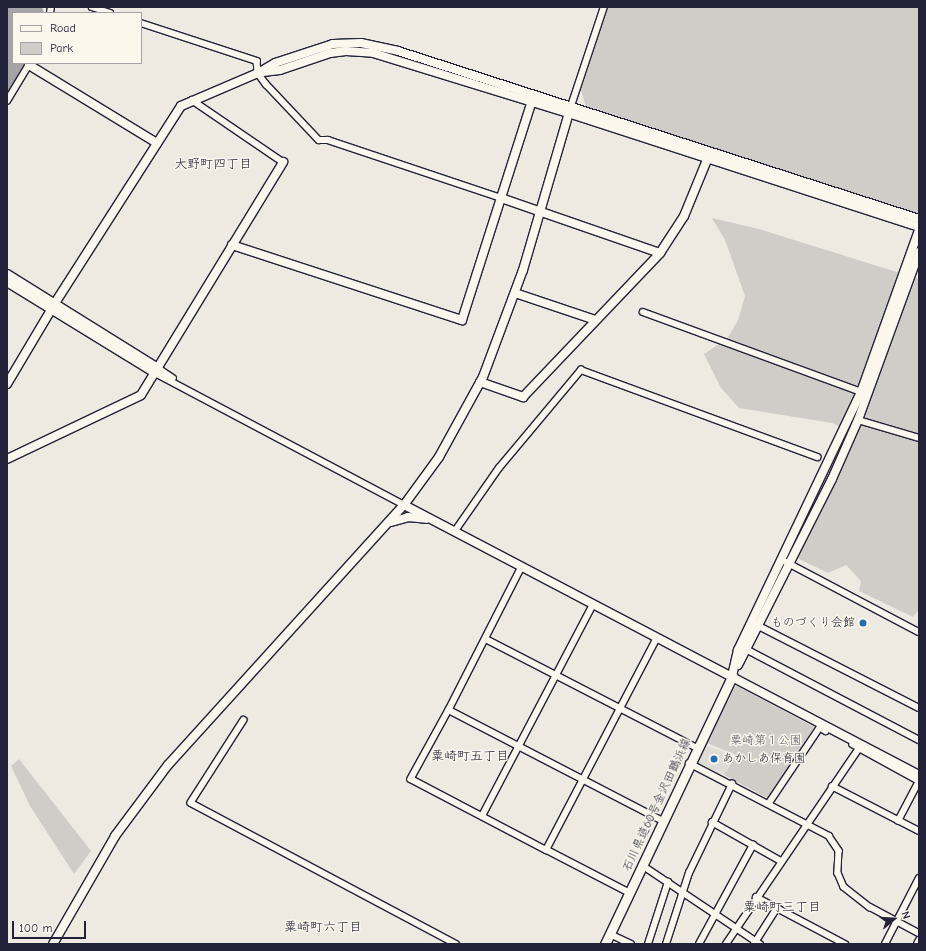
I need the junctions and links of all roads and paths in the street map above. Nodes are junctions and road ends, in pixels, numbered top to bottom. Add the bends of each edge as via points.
1 (92, 7) edge
2 (604, 7) edge
3 (107, 12) edge
4 (142, 23) edge
5 (30, 64) edge
6 (258, 73) junction
7 (532, 99) junction
8 (192, 100) junction
9 (7, 101) edge
10 (570, 110) junction
11 (157, 143) junction
12 (707, 160) junction
13 (283, 162) joint
14 (501, 198) junction
15 (540, 211) junction
16 (919, 219) edge
17 (919, 227) edge
18 (919, 230) edge
19 (232, 245) junction
20 (919, 252) edge
21 (660, 253) junction
22 (7, 274) edge
23 (7, 282) edge
24 (515, 293) junction
25 (53, 306) junction
26 (643, 312) dead end
27 (595, 320) junction
28 (157, 370) junction
29 (480, 382) junction
30 (7, 384) edge
31 (865, 393) junction
32 (858, 420) junction
33 (919, 438) edge
34 (818, 457) dead end
35 (7, 458) edge
36 (404, 505) junction
37 (431, 520) junction
38 (390, 523) junction
39 (455, 530) junction
40 (786, 562) junction
41 (522, 567) junction
42 (593, 604) junction
43 (755, 624) junction
44 (919, 632) edge
45 (657, 638) junction
46 (486, 639) junction
47 (743, 648) junction
48 (555, 675) junction
49 (732, 676) junction
50 (620, 708) junction
51 (919, 708) edge
52 (449, 710) junction
53 (244, 720) dead end
54 (919, 740) edge
55 (519, 746) junction
56 (696, 748) junction
57 (859, 748) junction
58 (689, 763) junction
59 (919, 775) edge
60 (584, 779) junction
61 (919, 781) edge
62 (732, 784) junction
63 (832, 786) junction
64 (769, 803) junction
65 (482, 816) junction
66 (898, 820) junction
67 (663, 821) junction
68 (712, 822) junction
69 (806, 823) junction
70 (919, 831) edge
71 (753, 845) junction
72 (546, 850) junction
73 (781, 861) junction
74 (642, 865) junction
75 (919, 878) edge
76 (668, 882) junction
77 (683, 890) junction
78 (629, 893) junction
79 (756, 897) junction
80 (777, 908) junction
81 (716, 914) junction
82 (897, 922) junction
83 (736, 928) junction
84 (919, 933) edge
85 (610, 934) junction
86 (919, 940) edge
87 (757, 943) edge
88 (53, 944) edge
89 (456, 944) edge
90 (605, 944) edge
91 (631, 944) edge
92 (648, 944) edge
93 (666, 944) edge
94 (699, 944) edge
95 (726, 944) edge
96 (845, 944) edge
97 (885, 944) edge
98 (917, 944) edge

1 - 3 street
2 - 10 street
4 - 6 street via 257,61
5 - 9 street
5 - 11 street
6 - 7 street via 275,63 318,48 347,42 361,43 398,51
6 - 8 street
6 - 14 street via 274,94 319,140 328,140
7 - 10 street
7 - 14 street
8 - 11 street via 182,106
8 - 13 street
10 - 12 street
10 - 15 street
10 - 16 street
11 - 25 street
12 - 17 street
12 - 21 street via 684,216
13 - 19 street
14 - 15 street
14 - 19 street via 462,320
15 - 21 street
15 - 24 street
18 - 31 street
19 - 28 street
20 - 31 street
21 - 27 street
22 - 25 street
23 - 25 street
24 - 27 street
24 - 29 street
25 - 28 street
25 - 30 street
26 - 31 street
27 - 29 street via 523,397
28 - 35 street via 141,395
28 - 36 street
29 - 36 street via 439,457
31 - 32 street
31 - 40 street
32 - 33 street
32 - 40 street
34 - 39 street via 581,370 499,468
36 - 37 street
36 - 38 street
37 - 38 street via 408,517
37 - 39 street
38 - 88 street via 163,770 115,836
39 - 41 street
40 - 43 street
40 - 44 street
41 - 42 street
41 - 46 street
42 - 45 street
42 - 48 street
43 - 47 street
43 - 51 street
45 - 49 street
45 - 50 street
46 - 48 street
46 - 52 street
47 - 49 street
47 - 54 street
48 - 50 street
48 - 55 street
49 - 56 main road, 石川県道60号金沢田鶴浜線
49 - 59 street
50 - 56 street
50 - 60 street
52 - 55 street
52 - 65 street via 411,779
53 - 89 street via 191,803
55 - 60 street
55 - 65 street
56 - 58 main road, 石川県道60号金沢田鶴浜線
57 - 61 street
57 - 63 street
57 - 64 street via 820,727
58 - 62 street
58 - 67 main road, 石川県道60号金沢田鶴浜線
60 - 67 street
60 - 72 street
61 - 66 street
62 - 64 street
62 - 68 street
63 - 66 street
63 - 69 street
64 - 69 street
65 - 72 street
66 - 70 street
67 - 74 main road, 石川県道60号金沢田鶴浜線
68 - 71 street
68 - 77 street
69 - 73 street
69 - 82 street via 829,836 839,851 838,872 844,887
71 - 73 street
71 - 81 street
72 - 78 street
73 - 79 street
74 - 76 street
74 - 78 main road, 石川県道60号金沢田鶴浜線
75 - 82 street
76 - 77 street
76 - 92 street
77 - 81 street
77 - 93 street
78 - 85 main road, 石川県道60号金沢田鶴浜線
79 - 80 street
79 - 83 street
80 - 87 street
80 - 96 street
81 - 83 street
81 - 94 street
82 - 84 street
82 - 97 street
83 - 87 street
83 - 95 street
85 - 90 main road, 石川県道60号金沢田鶴浜線
85 - 91 street
86 - 98 street

